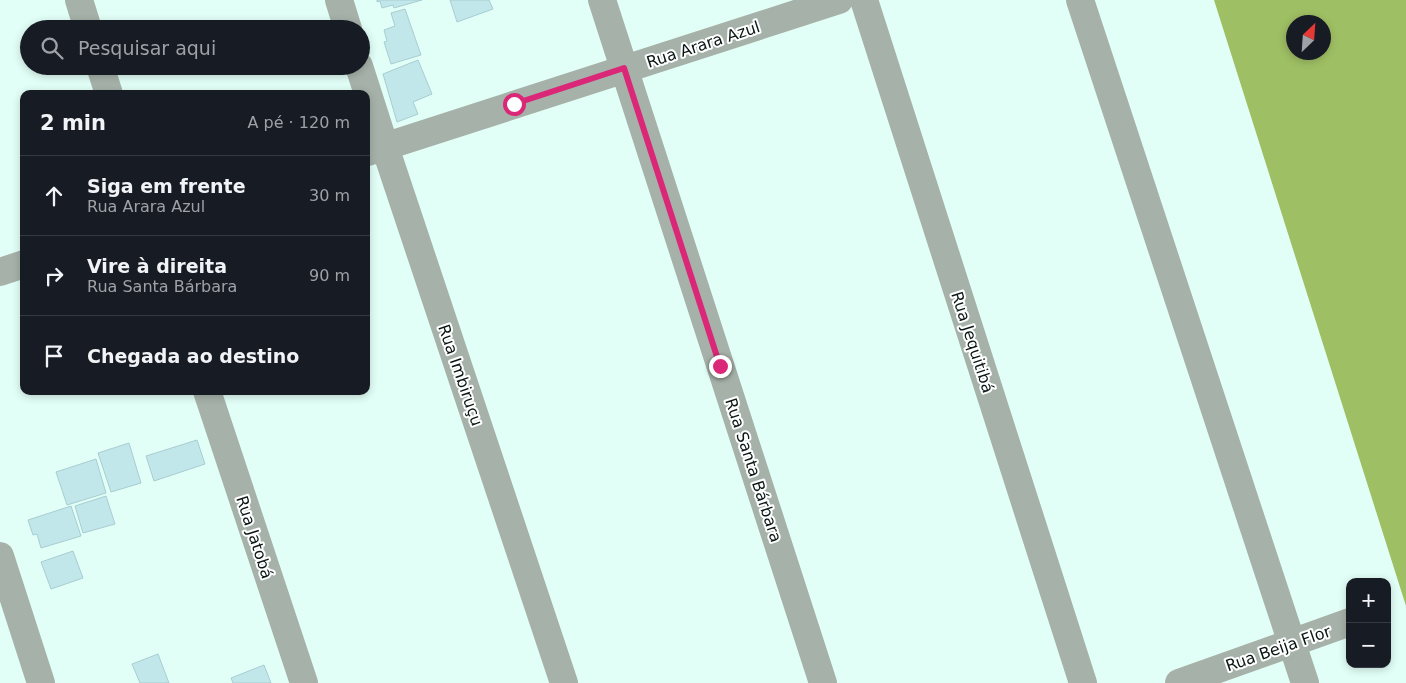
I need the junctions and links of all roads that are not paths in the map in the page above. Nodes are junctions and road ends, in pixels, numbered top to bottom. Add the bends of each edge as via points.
1 (79, 0) edge
2 (339, 0) edge
3 (602, 0) edge
4 (839, 0) edge
5 (864, 0) edge
6 (1080, 0) edge
7 (85, 20) edge
8 (345, 20) edge
9 (624, 68) junction
10 (103, 75) edge
11 (361, 75) edge
12 (108, 90) edge
13 (364, 90) edge
14 (370, 124) edge
15 (375, 150) edge
16 (20, 265) edge
17 (0, 272) edge
18 (208, 395) edge
19 (0, 556) edge
20 (1347, 623) edge
21 (1292, 643) junction
22 (41, 683) edge
23 (304, 683) edge
24 (564, 683) edge
25 (822, 683) edge
26 (1083, 683) edge
27 (1179, 683) edge
28 (1305, 683) edge

1 - 7 street
2 - 8 street
3 - 9 street, Rua Santa Bárbara
4 - 9 street, Rua Arara Azul
5 - 26 street, Rua Jequitibá
6 - 21 street
9 - 15 street, Rua Arara Azul
9 - 25 street, Rua Santa Bárbara
10 - 12 street
11 - 13 street, Rua Imbiruçu
14 - 15 street, Rua Imbiruçu
15 - 24 street, Rua Imbiruçu
16 - 17 street
18 - 23 street, Rua Jatobá
19 - 22 street
20 - 21 street, Rua Beija Flor
21 - 27 street, Rua Beija Flor
21 - 28 street

